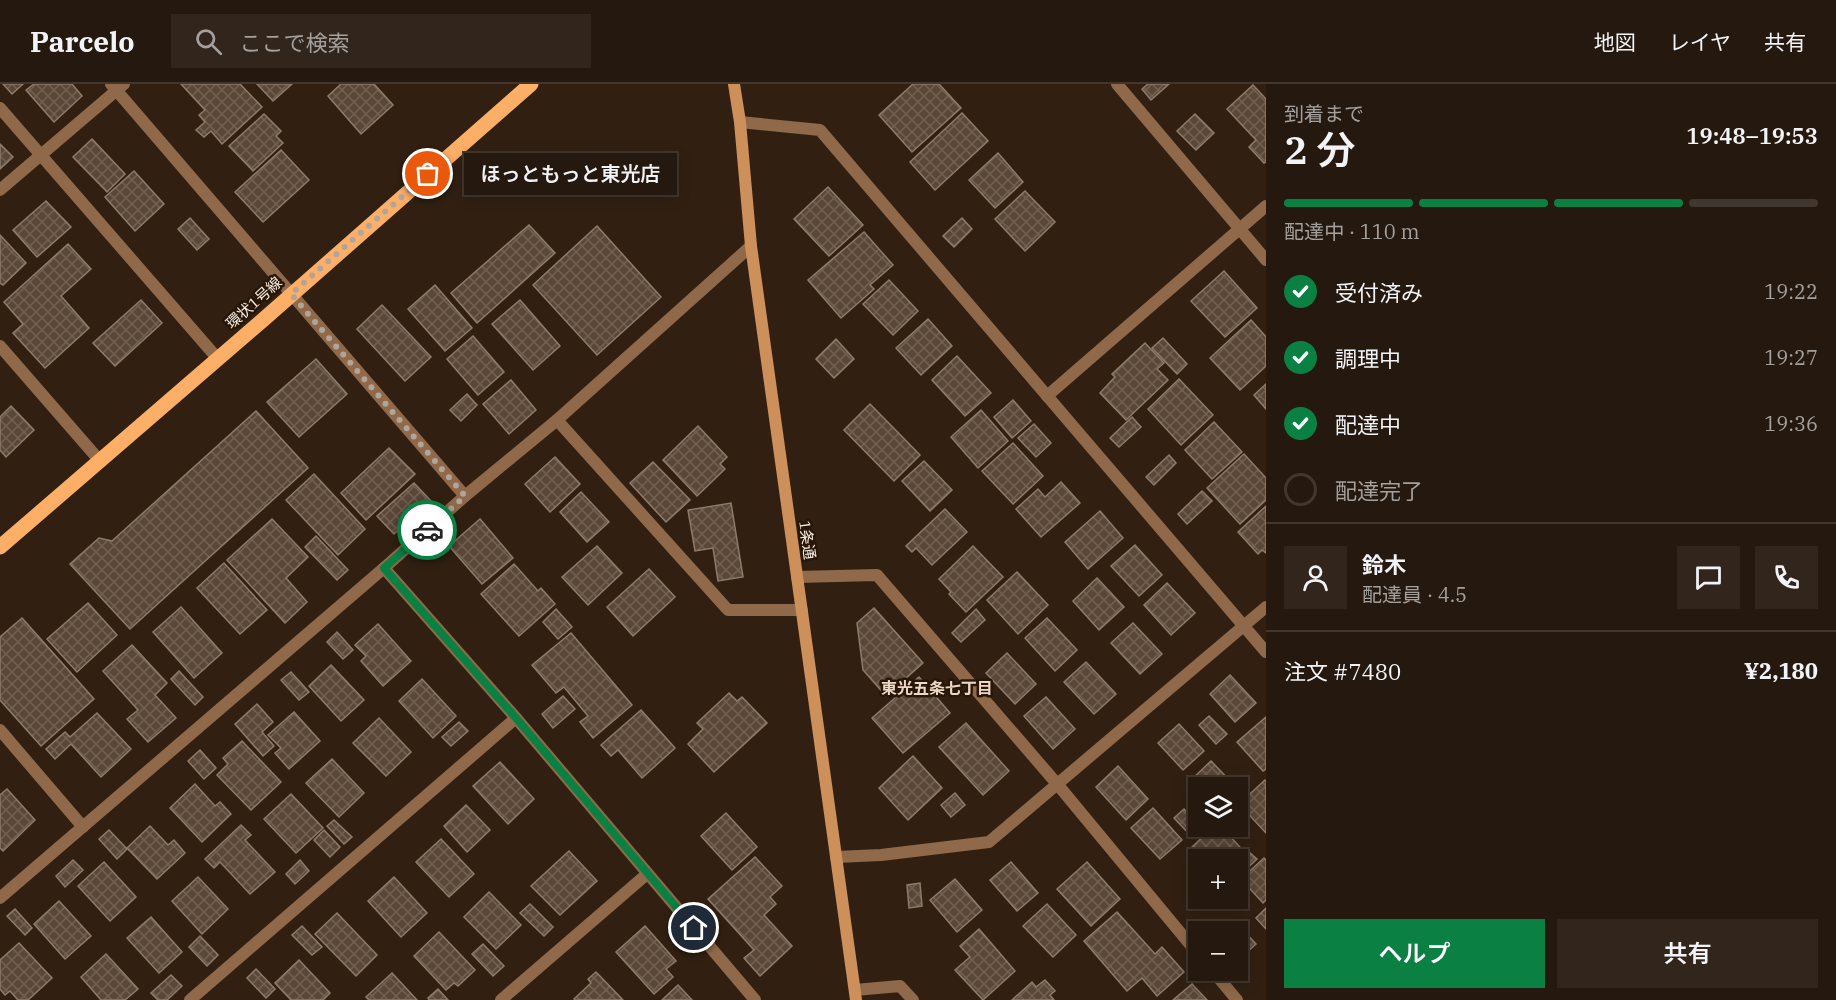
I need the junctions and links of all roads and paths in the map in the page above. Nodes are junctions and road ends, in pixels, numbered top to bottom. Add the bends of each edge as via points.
1 (531, 84) edge
2 (734, 84) edge
3 (1117, 84) edge
4 (117, 86) edge
5 (0, 108) edge
6 (740, 122) junction
7 (40, 155) junction
8 (0, 190) edge
9 (1266, 206) edge
10 (1240, 229) junction
11 (752, 246) junction
12 (1266, 260) edge
13 (291, 294) junction
14 (0, 346) edge
15 (218, 359) junction
16 (1047, 396) junction
17 (557, 420) junction
18 (100, 461) junction
19 (465, 496) junction
20 (0, 547) edge
21 (384, 568) junction
22 (797, 577) junction
23 (1266, 607) edge
24 (802, 610) junction
25 (1244, 626) junction
26 (1266, 652) edge
27 (516, 718) junction
28 (0, 730) edge
29 (1058, 785) junction
30 (83, 827) junction
31 (836, 856) junction
32 (647, 874) junction
33 (0, 898) edge
34 (1188, 942) edge
35 (1221, 981) edge
36 (856, 995) edge
37 (190, 1000) edge
38 (501, 1000) edge
39 (755, 1000) edge
40 (913, 1000) edge
41 (1237, 1000) edge

1 - 13 main road, 環状1号線
2 - 6 main road, 1条通
3 - 10 street
4 - 7 street
4 - 13 street
5 - 7 street
6 - 11 main road, 1条通
6 - 16 street via 820,130
7 - 8 street
7 - 15 street
9 - 10 street
10 - 12 street
10 - 16 street
11 - 17 street
11 - 22 main road, 1条通
13 - 15 main road, 環状1号線
13 - 19 street
14 - 18 street
15 - 18 main road, 環状1号線
16 - 25 street
17 - 19 street
17 - 24 street via 728,610
18 - 20 main road, 環状1号線
19 - 21 street
21 - 27 street
21 - 30 street
22 - 24 main road, 1条通
22 - 29 street via 877,575
23 - 25 street
24 - 31 main road, 1条通
25 - 26 street
25 - 29 street
27 - 32 street
27 - 37 street
28 - 30 street
29 - 31 street via 989,842 881,855
29 - 34 street
30 - 33 street
31 - 36 main road, 1条通
32 - 38 street
32 - 39 street
35 - 41 street
36 - 40 street via 900,986

